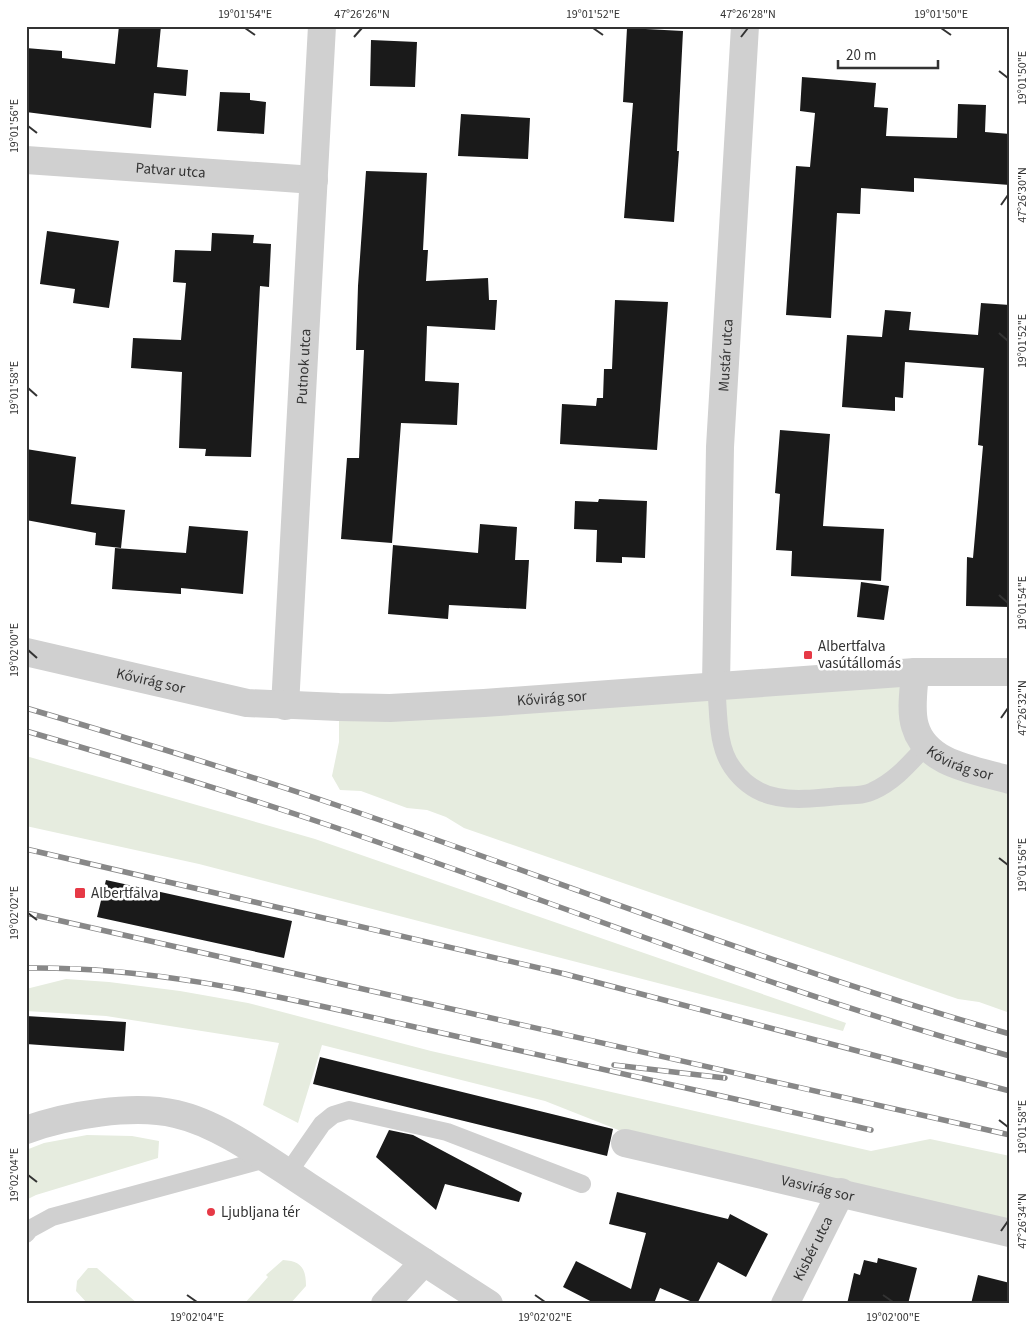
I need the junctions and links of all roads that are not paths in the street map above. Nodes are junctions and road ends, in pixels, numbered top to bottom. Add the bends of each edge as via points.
1 (322, 26) edge
2 (745, 26) edge
3 (26, 160) edge
4 (314, 180) junction
5 (26, 652) edge
6 (915, 672) junction
7 (1010, 672) edge
8 (716, 685) junction
9 (285, 706) junction
10 (925, 747) junction
11 (1010, 780) edge
12 (26, 1130) edge
13 (625, 1143) dead end
14 (277, 1166) junction
15 (582, 1184) dead end
16 (841, 1192) junction
17 (1010, 1232) edge
18 (26, 1234) edge
19 (424, 1262) junction
20 (385, 1304) edge
21 (489, 1304) edge
22 (785, 1304) edge

1 - 4 street, Putnok utca
2 - 8 street, Mustár utca via 720,447
3 - 4 street, Patvar utca
4 - 9 street, Putnok utca
5 - 9 street, Kővirág sor via 247,703
6 - 7 street
6 - 8 street, Kővirág sor
6 - 10 street, Kővirág sor via 914,725
8 - 9 street, Kővirág sor via 416,707
8 - 10 lane via 722,746 732,767 750,786 770,796 797,800 871,793 903,771
10 - 11 street, Kővirág sor via 940,758
12 - 14 street via 65,1120 121,1112 176,1114 205,1124
13 - 16 street, Vasvirág sor
14 - 15 lane via 333,1115 349,1110 447,1132
14 - 18 lane via 52,1217
14 - 19 street
16 - 17 street, Vasvirág sor
16 - 22 street, Kisbér utca
19 - 20 street
19 - 21 street

